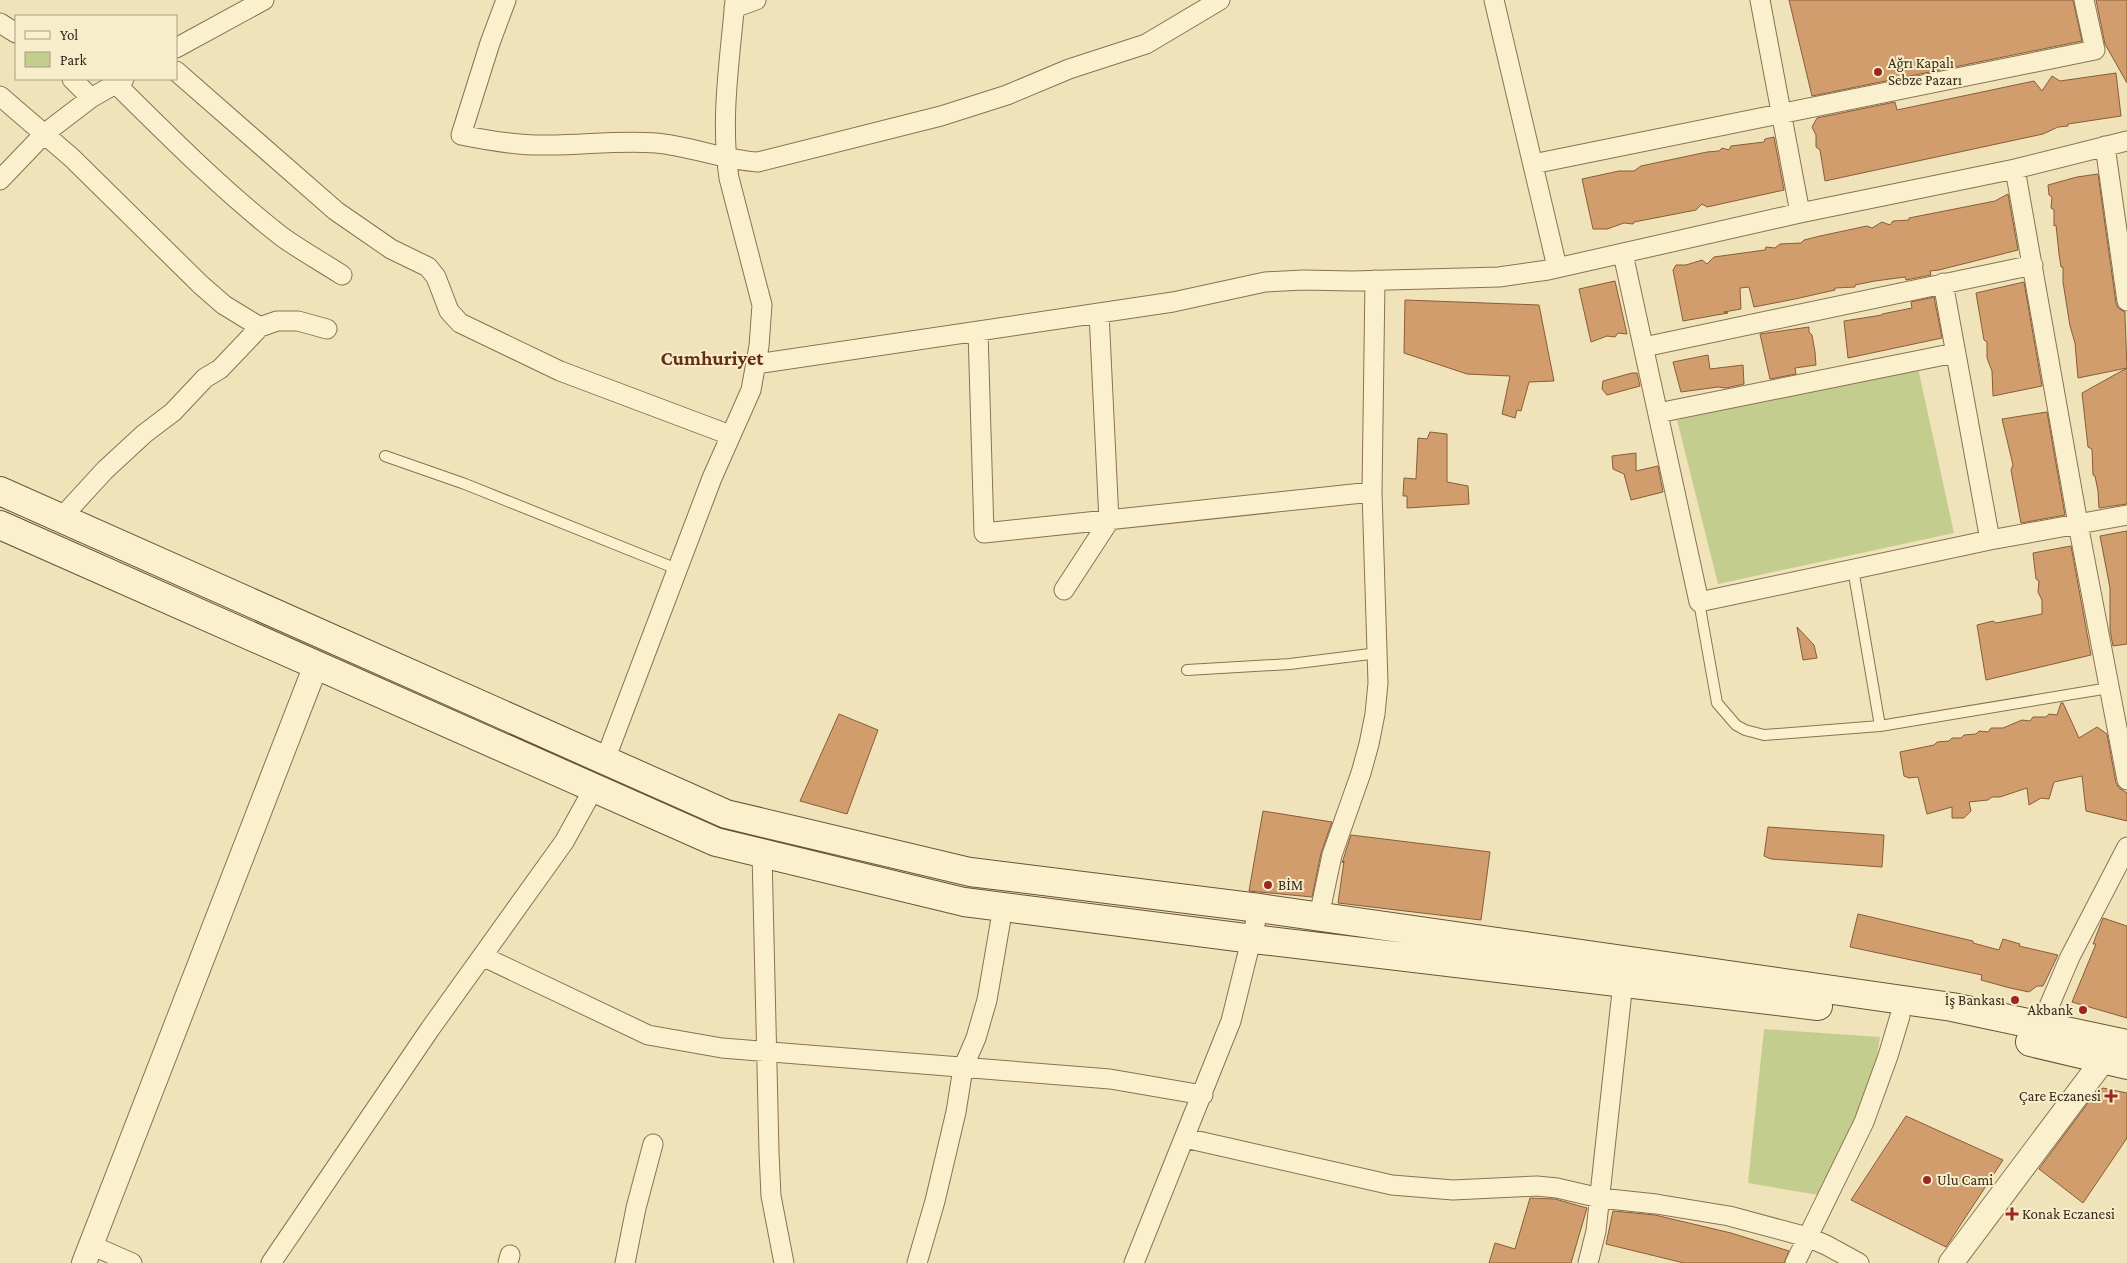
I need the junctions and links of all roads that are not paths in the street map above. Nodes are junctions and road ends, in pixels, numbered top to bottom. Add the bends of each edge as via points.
1 (264, 0) edge
2 (506, 0) edge
3 (756, 0) edge
4 (1220, 0) edge
5 (1494, 0) edge
6 (1760, 0) edge
7 (2084, 0) edge
8 (735, 4) edge
9 (0, 23) edge
10 (15, 32) edge
11 (178, 47) edge
12 (178, 73) edge
13 (73, 80) edge
14 (120, 81) edge
15 (0, 96) edge
16 (91, 98) junction
17 (1781, 114) junction
18 (44, 134) junction
19 (2127, 142) edge
20 (2106, 146) junction
21 (726, 157) junction
22 (1533, 164) junction
23 (2015, 169) junction
24 (0, 180) edge
25 (1800, 213) junction
26 (1623, 254) junction
27 (2033, 265) junction
28 (1557, 267) junction
29 (342, 275) dead end
30 (1375, 280) junction
31 (1943, 283) junction
32 (2127, 301) edge
33 (1099, 313) junction
34 (260, 327) junction
35 (327, 329) dead end
36 (978, 331) junction
37 (1644, 347) junction
38 (1955, 354) junction
39 (756, 364) junction
40 (1658, 413) junction
41 (730, 435) junction
42 (386, 456) dead end
43 (0, 491) edge
44 (1372, 492) junction
45 (2127, 515) edge
46 (61, 518) junction
47 (1109, 521) junction
48 (2078, 524) junction
49 (0, 525) edge
50 (1990, 540) junction
51 (1853, 569) junction
52 (678, 570) junction
53 (1064, 590) dead end
54 (1700, 602) junction
55 (1378, 653) junction
56 (316, 666) junction
57 (1187, 670) dead end
58 (2109, 688) junction
59 (1880, 726) junction
60 (606, 760) junction
61 (2127, 780) edge
62 (594, 788) junction
63 (2127, 847) edge
64 (762, 853) junction
65 (1003, 906) junction
66 (1259, 908) junction
67 (1318, 916) junction
68 (1253, 939) junction
69 (482, 956) junction
70 (1624, 971) junction
71 (1900, 1016) junction
72 (2041, 1025) junction
73 (2127, 1044) edge
74 (765, 1051) junction
75 (2115, 1062) edge
76 (963, 1068) junction
77 (1203, 1095) junction
78 (1185, 1138) junction
79 (653, 1144) dead end
80 (1600, 1198) junction
81 (1807, 1237) junction
82 (87, 1254) edge
83 (132, 1263) edge
84 (271, 1263) edge
85 (625, 1263) edge
86 (784, 1263) edge
87 (917, 1263) edge
88 (1134, 1263) edge
89 (1588, 1263) edge
90 (1795, 1263) edge
91 (1859, 1263) edge
92 (1951, 1263) edge

1 - 11 street
2 - 21 street via 461,135 490,141 548,145 656,143
3 - 8 street
4 - 21 street via 1146,44 941,116 772,160 758,162
5 - 22 street
6 - 17 street
7 - 17 street via 2095,50
8 - 21 street via 724,120
9 - 10 street
12 - 41 street via 336,211 391,249 428,267 436,277 449,311 460,323 560,371
13 - 16 street
14 - 16 street
14 - 29 street via 198,164 251,211 282,236
15 - 18 street
16 - 18 street
17 - 22 street
17 - 25 street
18 - 24 street
18 - 34 street via 201,285 224,305
19 - 20 street
20 - 23 street
20 - 32 street
21 - 39 street via 762,305
22 - 28 street
23 - 25 street
23 - 27 street
25 - 26 street
26 - 28 street
26 - 37 street
27 - 31 street
27 - 48 street
28 - 30 street via 1499,277
30 - 33 street via 1265,282 1173,302
30 - 44 street
31 - 37 street
31 - 38 street
33 - 36 street
33 - 47 street
34 - 35 street via 277,321 298,321
34 - 46 street via 220,369 205,378 172,412 105,470
36 - 39 street
36 - 47 street via 984,533
37 - 40 street
38 - 40 street
38 - 50 street
39 - 41 street via 751,390
40 - 54 street
41 - 52 street
42 - 52 lane via 465,484
43 - 46 main road
44 - 47 street
44 - 55 street
45 - 48 street
46 - 60 main road
47 - 53 street
48 - 50 street
48 - 58 street
49 - 56 main road
50 - 51 street
51 - 54 street
51 - 59 lane
52 - 60 street
54 - 59 lane via 1717,703 1736,724 1754,733 1774,736
55 - 57 lane via 1290,664
55 - 67 street via 1375,714 1369,744 1332,855
56 - 62 main road
56 - 82 street
58 - 59 lane
58 - 61 street
60 - 66 main road via 726,814 970,872
62 - 64 main road via 716,842
62 - 69 street via 564,842
63 - 72 street via 2070,957
64 - 65 main road via 964,902
64 - 74 street
65 - 68 main road
65 - 76 street via 987,1000
66 - 67 main road
66 - 68 street
67 - 70 main road
68 - 70 main road
68 - 77 street via 1231,1021
69 - 74 street via 648,1035 722,1048
69 - 84 street
70 - 71 main road
70 - 72 main road via 1952,1007
70 - 80 street
71 - 75 main road via 1948,1022
71 - 81 street via 1853,1149
72 - 73 main road
74 - 76 street
74 - 86 street via 772,1196
75 - 92 street
76 - 77 street via 1110,1079
76 - 87 street via 956,1112
77 - 78 street
78 - 80 street via 1400,1186 1453,1190 1537,1186
78 - 88 street
79 - 85 street
80 - 81 street via 1729,1216
80 - 89 street
81 - 90 street
81 - 91 street
82 - 83 street

